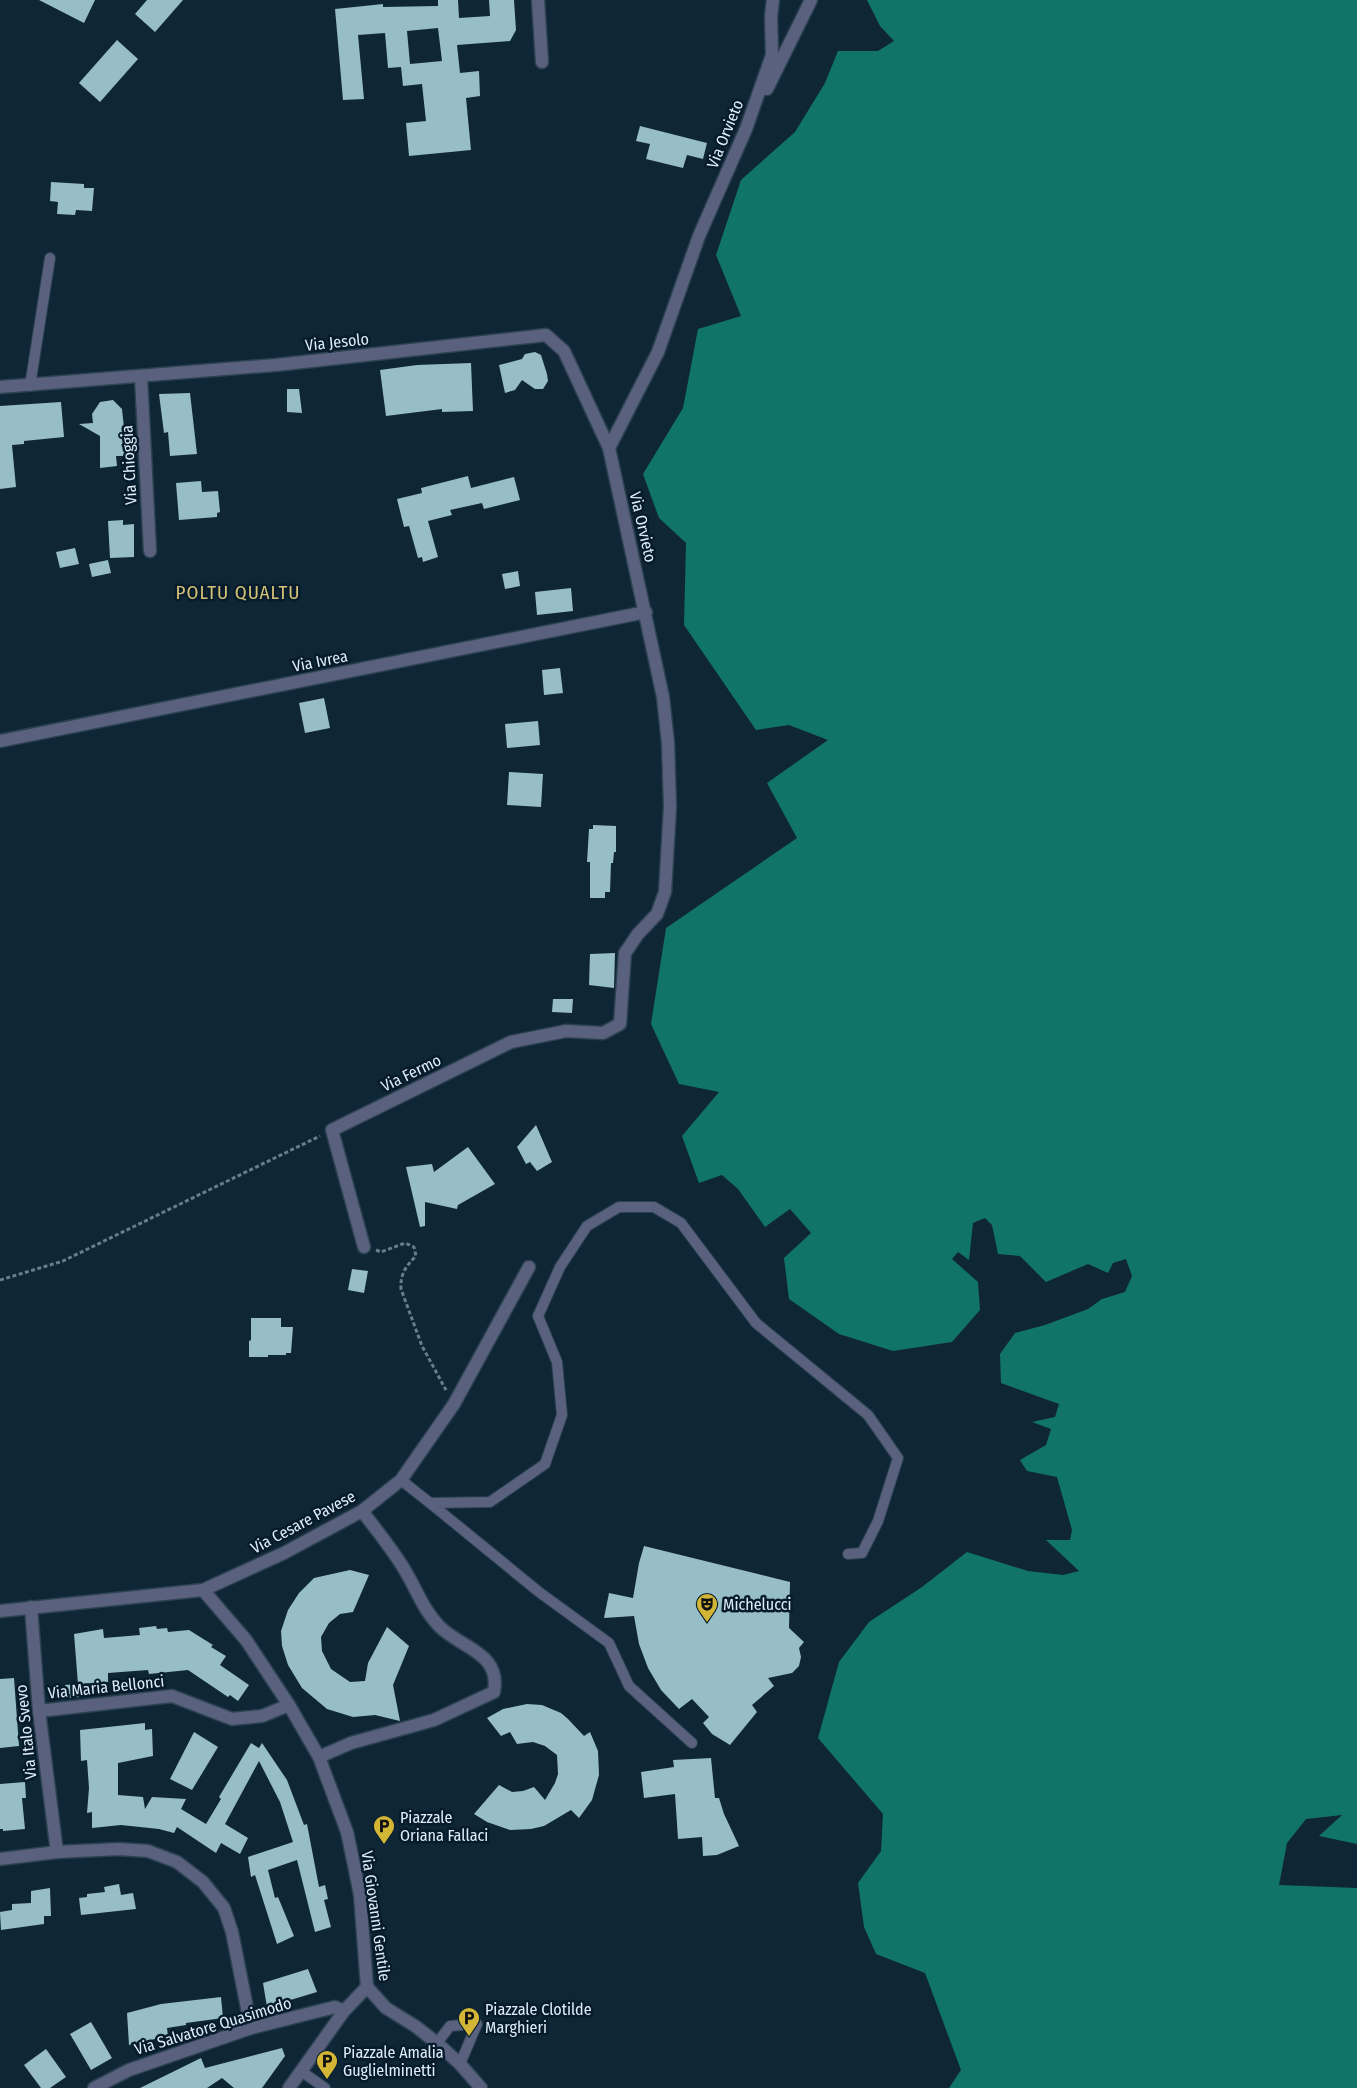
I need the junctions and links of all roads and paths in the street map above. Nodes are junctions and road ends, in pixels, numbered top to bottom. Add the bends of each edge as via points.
1 (538, 0) edge
2 (773, 0) edge
3 (811, 0) edge
4 (542, 62) dead end
5 (746, 129) junction
6 (50, 258) dead end
7 (141, 377) junction
8 (30, 386) junction
9 (0, 387) edge
10 (609, 448) junction
11 (150, 551) dead end
12 (646, 612) junction
13 (0, 741) edge
14 (620, 1024) joint
15 (332, 1130) junction
16 (364, 1247) joint
17 (529, 1268) dead end
18 (0, 1280) edge
19 (454, 1404) junction
20 (400, 1480) junction
21 (430, 1503) junction
22 (362, 1512) junction
23 (848, 1554) dead end
24 (203, 1590) junction
25 (31, 1607) junction
26 (0, 1611) edge
27 (289, 1704) junction
28 (39, 1711) junction
29 (692, 1743) dead end
30 (319, 1757) junction
31 (57, 1852) junction
32 (0, 1859) edge
33 (367, 1987) junction
34 (344, 2011) junction
35 (251, 2028) junction
36 (437, 2043) junction
37 (460, 2064) junction
38 (301, 2071) junction
39 (94, 2088) edge
40 (289, 2088) edge
41 (325, 2088) edge
42 (481, 2088) edge

1 - 4 street
2 - 5 street, Via Orvieto via 772,55
3 - 5 street
5 - 10 street, Via Orvieto via 700,236 658,352
6 - 8 lane
7 - 8 street, Via Jesolo
7 - 10 street, Via Jesolo via 546,335 564,351
7 - 11 street, Via Chioggia
8 - 9 street, Via Jesolo
10 - 12 street, Via Orvieto
12 - 13 street, Via Ivrea
12 - 14 street, Via Orvieto via 663,696 668,743 669,826 665,892 657,914 638,934 626,954
14 - 15 street, Via Fermo via 603,1034 566,1031 511,1042
15 - 16 street
15 - 18 path via 63,1261
16 - 19 path via 381,1252 405,1243 414,1247 416,1256 405,1267 400,1289 422,1346
17 - 19 street, Via Cesare Pavese
19 - 20 street, Via Cesare Pavese
20 - 21 lane
20 - 22 street, Via Cesare Pavese
21 - 23 lane via 490,1502 545,1464 562,1415 557,1362 538,1316 560,1267 588,1226 619,1207 654,1207 681,1223 756,1323 868,1415 898,1458 878,1521 862,1553
21 - 29 lane via 609,1643 629,1686
22 - 24 street, Via Cesare Pavese
22 - 30 street via 400,1562 431,1617 442,1629 490,1662 497,1679 494,1692 434,1720 351,1743
24 - 25 street, Via Cesare Pavese
24 - 27 street, Via Giovanni Gentile via 246,1640
25 - 26 street, Via Cesare Pavese
25 - 28 street, Via Italo Svevo
27 - 28 street, Via Maria Bellonci via 262,1716 232,1719 172,1696
27 - 30 street, Via Giovanni Gentile
28 - 31 street, Via Italo Svevo
30 - 33 street, Via Giovanni Gentile via 347,1832 354,1865 360,1896
31 - 32 street
31 - 35 street via 148,1851 177,1862 203,1882 224,1908 232,1932
33 - 34 street
33 - 36 street, Via Giovanni Gentile via 386,2008
34 - 35 street, Via Salvatore Quasimodo via 335,2007
34 - 38 street
35 - 39 street, Via Salvatore Quasimodo via 128,2070
36 - 37 street, Via Giovanni Gentile
36 - 37 lane via 450,2026 477,2024
37 - 42 street, Via Giovanni Gentile
38 - 40 street
38 - 41 lane

